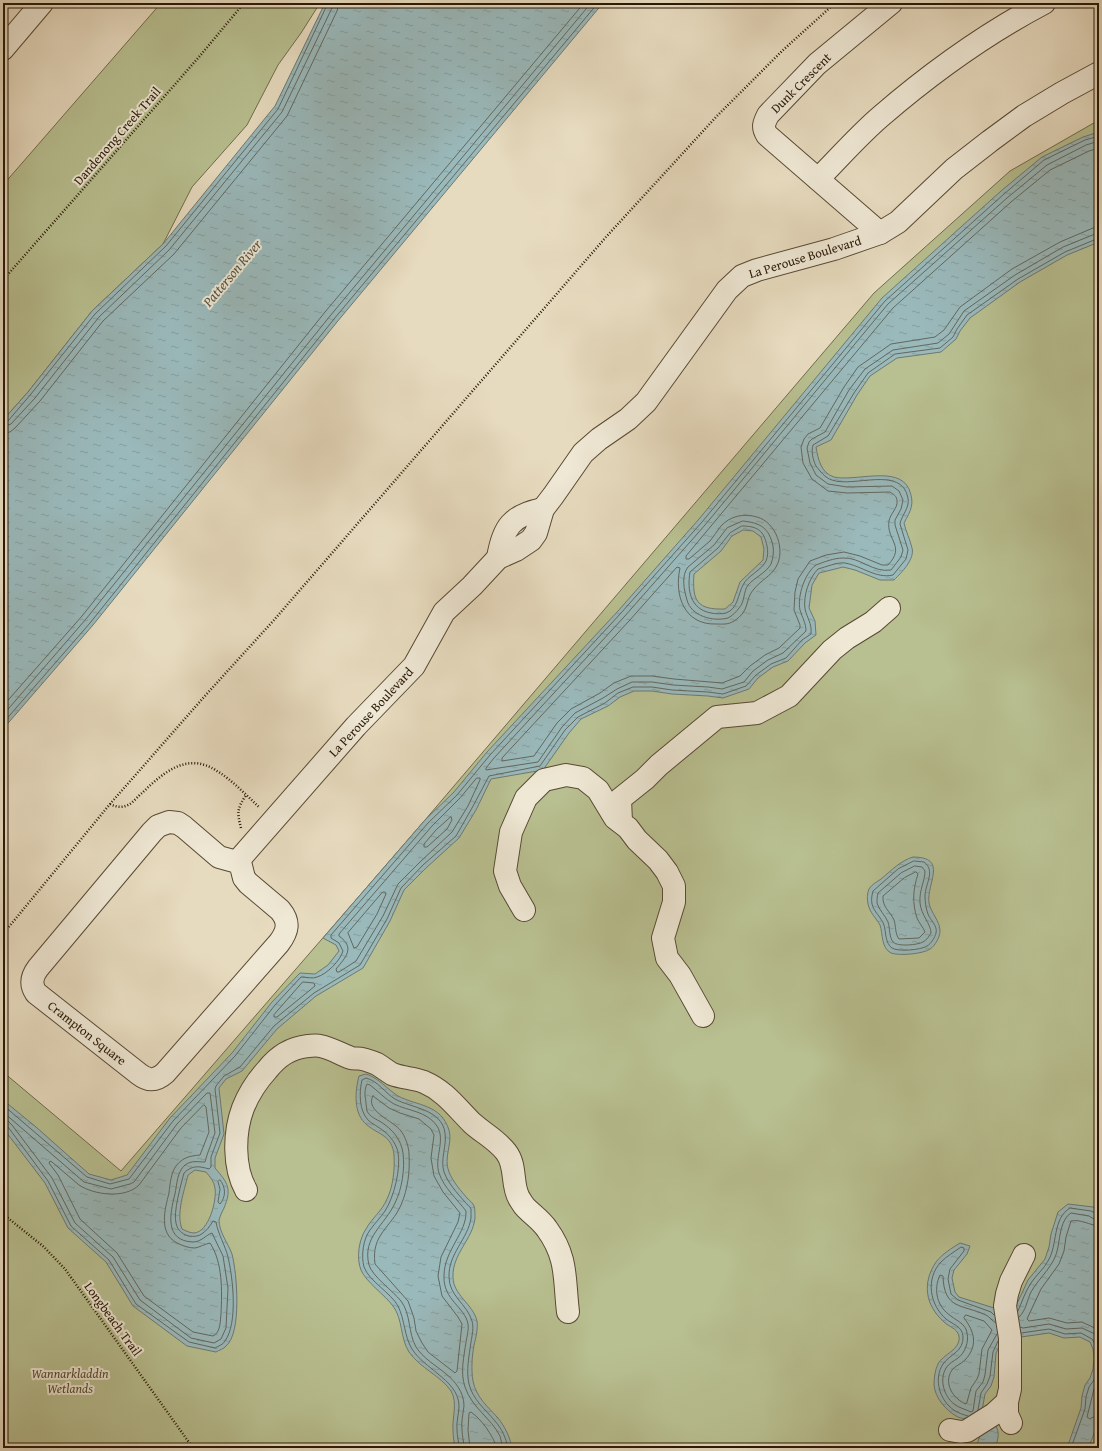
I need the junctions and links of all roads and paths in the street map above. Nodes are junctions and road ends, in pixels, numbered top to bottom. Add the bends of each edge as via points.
1 (42, 3) edge
2 (244, 3) edge
3 (835, 3) edge
4 (891, 3) edge
5 (1044, 3) edge
6 (3, 48) edge
7 (1099, 73) edge
8 (818, 179) junction
9 (880, 233) junction
10 (3, 280) edge
11 (888, 608) dead end
12 (246, 795) junction
13 (110, 804) junction
14 (274, 821) junction
15 (620, 822) junction
16 (253, 844) junction
17 (238, 862) junction
18 (524, 910) dead end
19 (3, 934) edge
20 (703, 1016) dead end
21 (246, 1190) dead end
22 (3, 1214) edge
23 (1024, 1255) dead end
24 (568, 1312) dead end
25 (959, 1430) dead end
26 (193, 1448) edge

1 - 6 street
2 - 10 path, Dandenong Creek Trail
3 - 13 path via 782,51 687,147
4 - 8 street, Dunk Crescent via 817,64 768,114 765,121 764,129 767,135
5 - 8 street via 1015,18 920,84 879,118
7 - 9 street, La Perouse Boulevard via 1024,116 954,169 898,222
8 - 9 street, Dunk Crescent
9 - 14 street, La Perouse Boulevard via 758,270 742,276 727,290 646,402 583,453 543,509 524,514 511,523 502,538 498,558 443,615 409,671 356,726
11 - 15 street via 873,622 832,650 789,696 757,713 717,717 620,799
12 - 13 path via 217,771 193,763 171,768 128,805 118,807
12 - 14 path
12 - 16 path via 238,807 238,817 244,836
13 - 19 path
14 - 16 street, La Perouse Boulevard
15 - 18 street via 607,807 598,790 583,778 566,775 544,780 526,798 511,832 505,870 510,886
15 - 20 street via 658,860 674,886 674,902 663,938 667,958 680,975
16 - 17 street, La Perouse Boulevard
17 - 17 street, Crampton Square via 248,883 285,916 286,930 279,943 162,1076 149,1079 142,1076 34,991 32,978 36,971 158,826 169,822 178,823 220,857
21 - 24 street via 237,1163 242,1113 247,1097 258,1080 282,1054 298,1047 318,1045 376,1064 392,1074 425,1082 442,1091 472,1123 507,1153 514,1168 518,1195 525,1208 537,1217 557,1243 566,1279
22 - 26 path, Longbeach Trail via 44,1247 65,1269
23 - 25 street via 1006,1294 1005,1306 1010,1338 1009,1402

